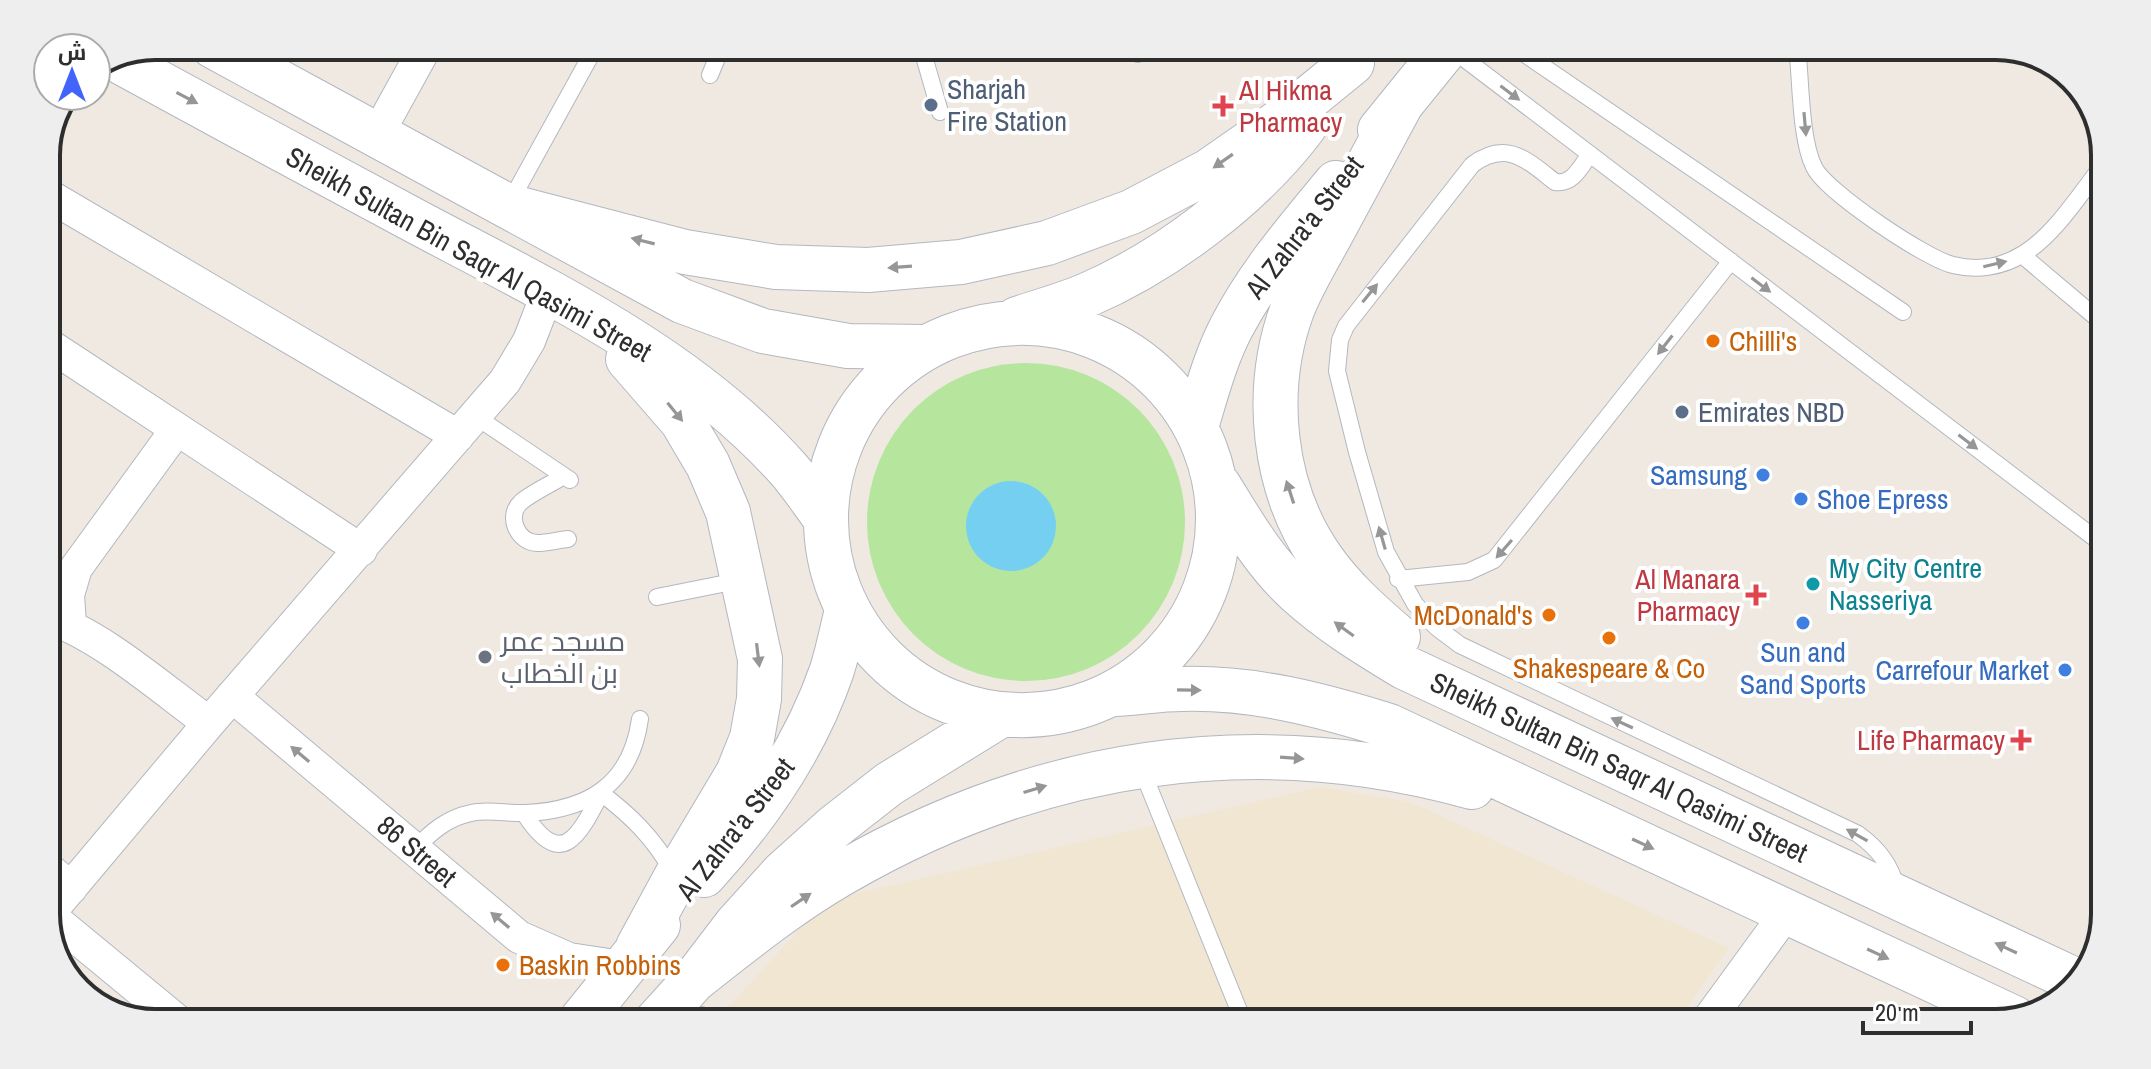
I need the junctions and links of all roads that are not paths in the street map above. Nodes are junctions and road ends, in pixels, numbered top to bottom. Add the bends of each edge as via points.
1 (239, 60) edge
2 (418, 60) edge
3 (588, 60) edge
4 (716, 60) edge
5 (925, 60) edge
6 (1353, 60) edge
7 (1355, 60) edge
8 (1437, 60) edge
9 (1466, 60) edge
10 (1534, 60) edge
11 (1799, 60) edge
12 (126, 65) edge
13 (710, 75) dead end
14 (1400, 106) junction
15 (940, 112) dead end
16 (377, 135) junction
17 (1590, 154) junction
18 (2091, 180) edge
19 (60, 202) edge
20 (508, 206) junction
21 (2022, 255) junction
22 (1731, 261) junction
23 (961, 262) junction
24 (566, 303) junction
25 (1903, 312) dead end
26 (2091, 313) edge
27 (964, 335) junction
28 (60, 352) edge
29 (467, 426) junction
30 (1196, 427) junction
31 (177, 429) junction
32 (1215, 481) junction
33 (825, 518) junction
34 (2091, 535) edge
35 (568, 539) dead end
36 (361, 550) junction
37 (743, 579) junction
38 (1398, 579) junction
39 (657, 597) dead end
40 (847, 610) junction
41 (60, 616) edge
42 (60, 622) edge
43 (1112, 695) junction
44 (232, 696) junction
45 (1466, 696) junction
46 (1001, 715) junction
47 (640, 719) dead end
48 (209, 723) junction
49 (1140, 765) junction
50 (601, 793) junction
51 (524, 813) junction
52 (1592, 821) junction
53 (415, 849) junction
54 (676, 877) junction
55 (60, 879) edge
56 (71, 888) junction
57 (1898, 897) junction
58 (60, 901) edge
59 (1787, 912) junction
60 (61, 927) edge
61 (630, 957) junction
62 (2072, 970) edge
63 (694, 980) junction
64 (163, 1009) edge
65 (590, 1009) edge
66 (678, 1009) edge
67 (1238, 1009) edge
68 (1716, 1009) edge
69 (1995, 1009) edge

1 - 16 main road
2 - 16 street
3 - 20 lane
4 - 13 lane
5 - 15 lane
6 -> 23 main road via 1282,120 1209,171 1144,205 1047,243
7 - 27 main road via 1298,135 1237,199 1165,252 1087,295
8 - 14 main road, Al Zahra'a Street
9 -> 17 lane
10 - 25 lane
11 -> 21 lane via 1809,156 1825,183 1933,259 1969,268
12 -> 24 main road, Sheikh Sultan Bin Saqr Al Qasimi Street
14 - 30 main road, Al Zahra'a Street via 1255,285 1210,378
45 -> 14 main road via 1354,598 1321,558 1296,512 1276,424 1279,359 1293,309
16 - 20 main road
17 - 22 lane
38 -> 17 lane via 1337,371 1346,326 1472,165 1482,158 1520,155 1562,183
18 - 21 lane via 2050,231
19 - 29 street
23 -> 20 main road via 868,270 776,267 685,252
20 - 27 main road via 682,301 763,331 848,346
21 - 26 lane
22 -> 34 lane
22 -> 38 lane via 1494,560 1468,572
23 - 27 main road
24 - 29 street via 529,341
24 - 33 main road, Sheikh Sultan Bin Saqr Al Qasimi Street via 640,346 742,425 789,470
24 -> 37 main road via 650,381 682,421 728,512
27 - 30 main road via 1049,325 1094,337 1135,359 1170,389
27 - 33 main road via 885,378 853,419 832,467
28 - 31 street
29 - 35 lane via 569,479 519,503 514,515 522,538 534,543
29 - 36 street
30 - 32 main road
31 - 36 street
31 - 41 street via 76,568
32 - 43 main road via 1219,531 1209,582 1187,627 1154,666
45 -> 32 main road, Sheikh Sultan Bin Saqr Al Qasimi Street via 1346,632 1295,590 1251,539
33 - 40 main road via 830,565
36 - 44 street
37 - 39 lane
37 -> 54 main road via 760,659 752,738 738,773
57 -> 38 lane via 1886,860 1858,834 1460,645 1436,627
40 - 46 main road via 886,661 939,698
40 - 61 main road, Al Zahra'a Street via 833,668 810,725 780,777 709,870
42 - 48 street
43 - 46 main road via 1058,713
43 -> 52 main road via 1182,689 1252,692 1322,705 1389,726
44 - 48 street
53 -> 44 street, 86 Street
45 - 57 main road, Sheikh Sultan Bin Saqr Al Qasimi Street
46 - 63 main road via 889,784 834,827 773,884
47 - 50 lane via 629,761
48 - 56 street
49 -> 52 main road via 1246,757 1339,761 1424,774
63 -> 49 main road via 766,924 916,833 1063,780
49 - 67 lane
50 - 51 lane via 576,805
50 - 51 lane via 577,836 566,842 543,839
50 - 54 lane via 647,833
51 - 53 lane via 473,812 431,832
52 -> 59 main road
61 -> 53 street, 86 Street via 569,959 519,937
54 - 61 main road
55 - 56 street
56 - 58 street
62 -> 57 main road, Sheikh Sultan Bin Saqr Al Qasimi Street
59 - 68 street
59 -> 69 main road
60 - 64 street
61 - 65 main road, Al Zahra'a Street
63 - 66 main road

